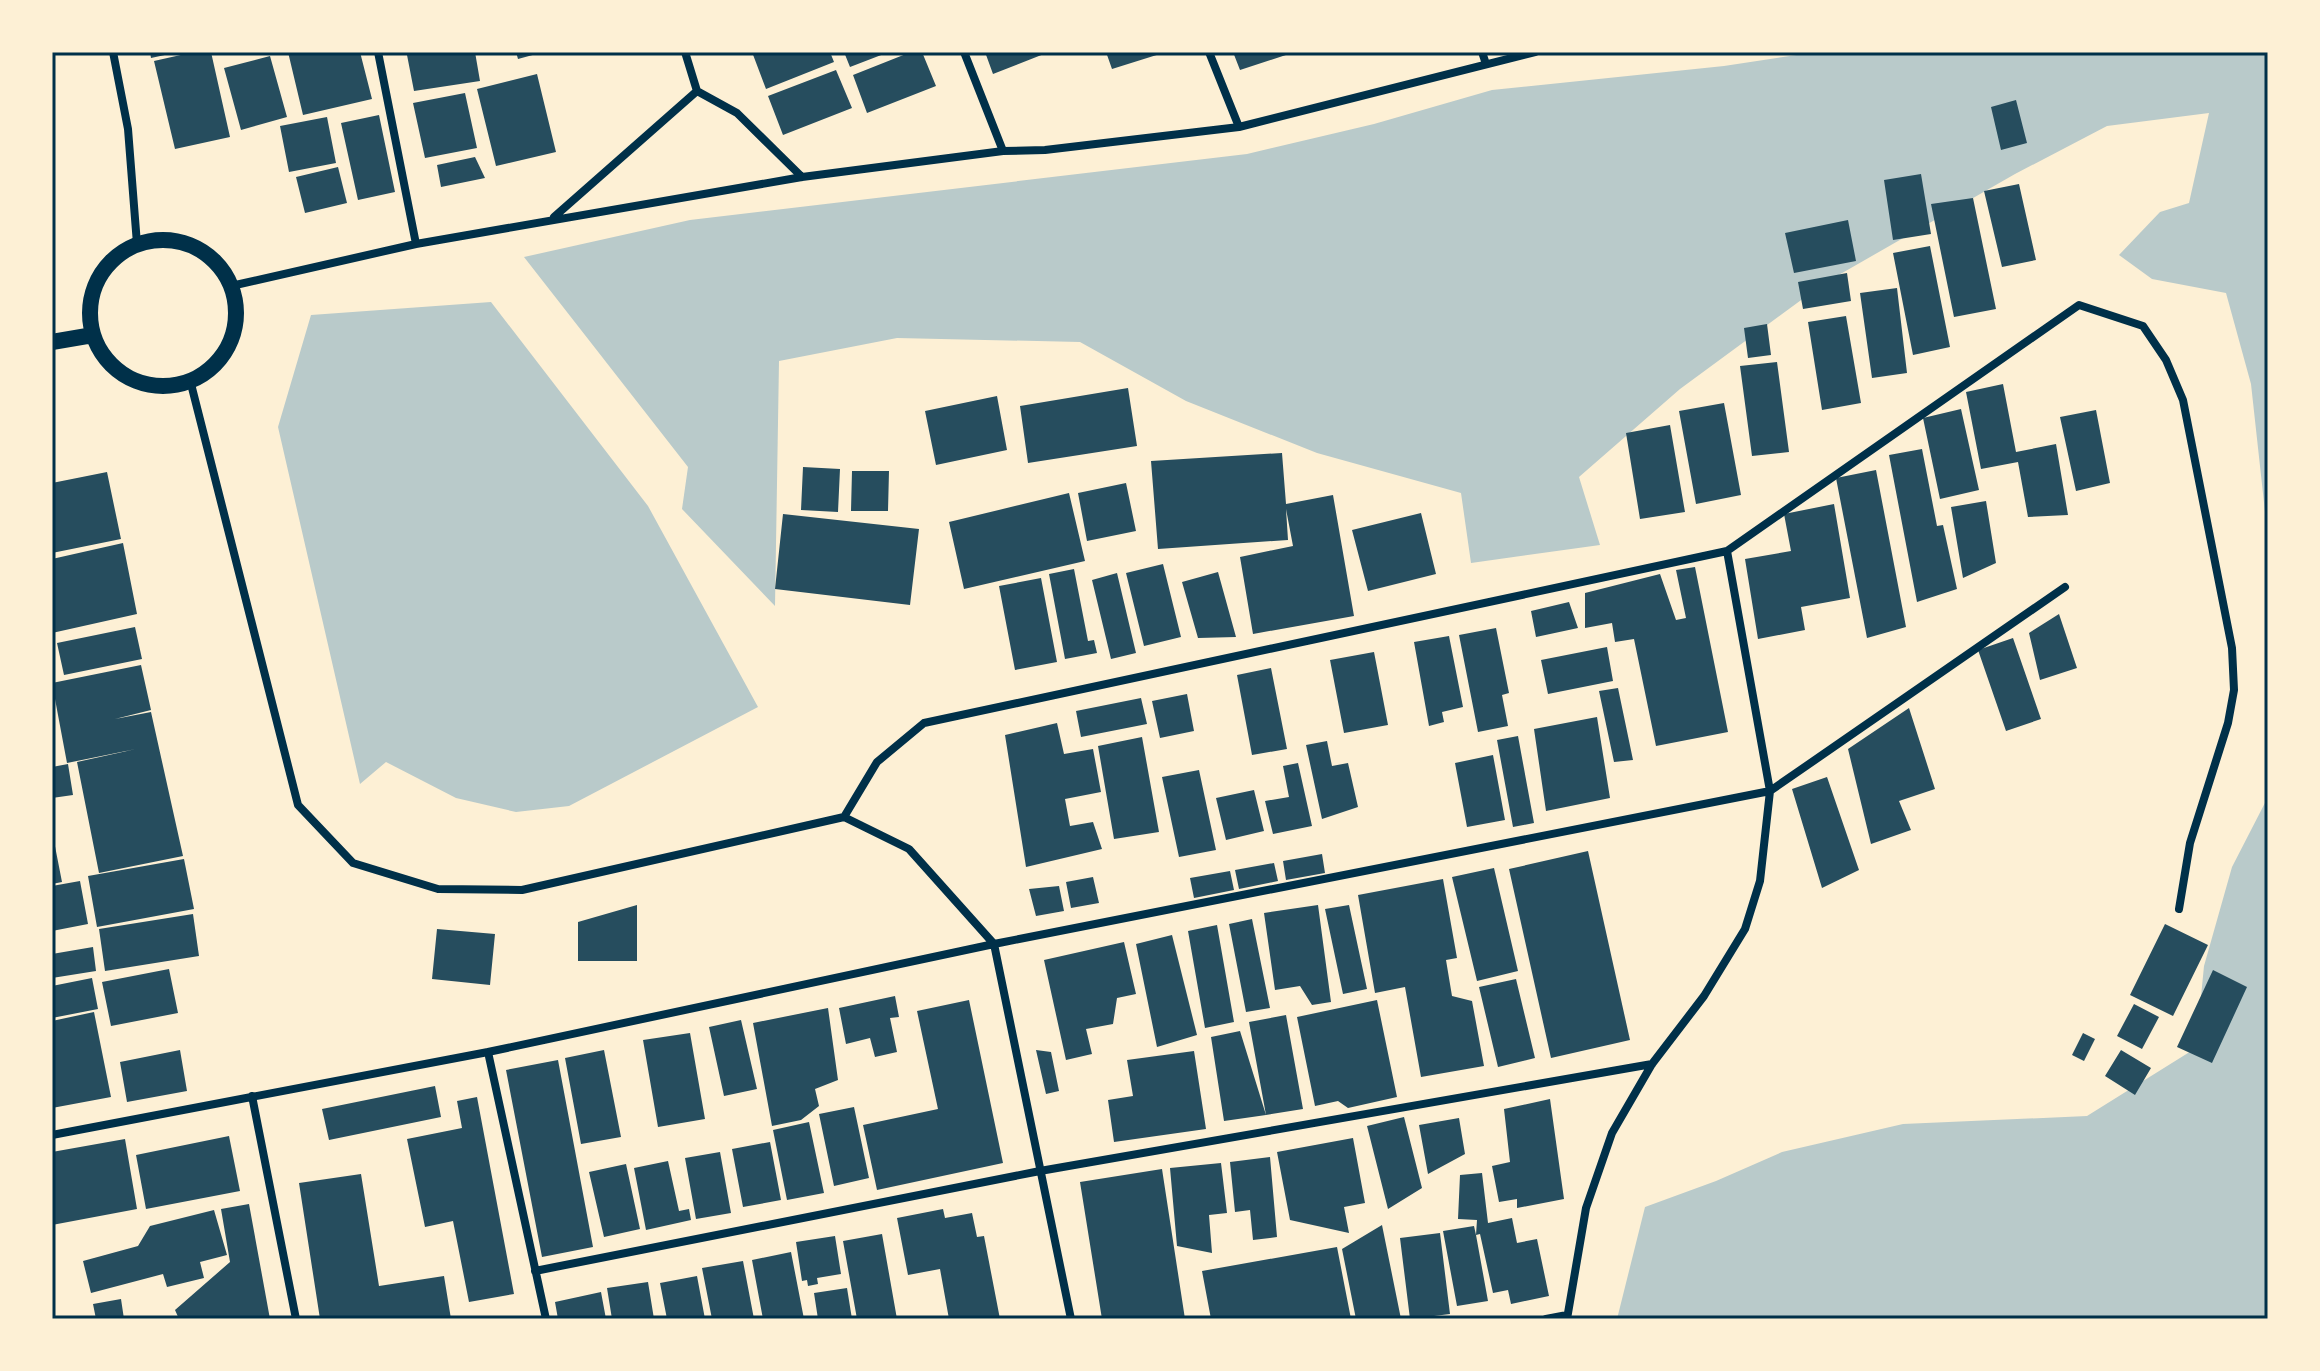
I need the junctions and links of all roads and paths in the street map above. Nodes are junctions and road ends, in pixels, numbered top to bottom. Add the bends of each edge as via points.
1 (113, 52) edge
2 (378, 52) edge
3 (685, 52) edge
4 (964, 52) edge
5 (1209, 52) edge
6 (1482, 52) edge
7 (1535, 52) edge
8 (1486, 64) junction
9 (697, 91) junction
10 (1239, 127) junction
11 (1003, 151) junction
12 (802, 177) junction
13 (552, 218) junction
14 (137, 244) junction
15 (416, 244) junction
16 (231, 286) junction
17 (93, 335) junction
18 (52, 342) edge
19 (190, 380) junction
20 (1727, 551) junction
21 (2065, 587) dead end
22 (1770, 791) junction
23 (844, 817) junction
24 (2179, 909) dead end
25 (994, 944) junction
26 (488, 1052) junction
27 (1652, 1064) junction
28 (252, 1096) junction
29 (52, 1135) edge
30 (1040, 1171) junction
31 (535, 1271) junction
32 (1567, 1317) edge
33 (296, 1319) edge
34 (546, 1319) edge
35 (1071, 1319) edge
36 (1546, 1319) edge

1 - 14 street via 128,129
2 - 15 street
3 - 9 street
4 - 11 street
5 - 10 street
6 - 8 street
7 - 8 street
8 - 10 street
9 - 12 street via 737,113
9 - 13 street
10 - 11 street
11 - 12 street
12 - 13 street
13 - 15 street
14 - 16 main road via 186,244 205,253
14 - 17 main road via 114,258 97,280 89,307
15 - 16 street
16 - 19 main road via 234,330 210,368
17 - 18 main road
17 - 19 main road via 99,350 123,375 156,386
19 - 23 street via 298,805 353,863 438,889 522,890
20 - 22 street
20 - 23 street via 924,723 877,762
20 - 24 street via 2079,305 2143,326 2166,360 2183,400 2232,648 2234,690 2228,723 2190,843
21 - 22 street
22 - 25 street
22 - 27 street via 1760,881 1745,929 1704,996
23 - 25 street via 909,849
25 - 26 street
25 - 30 street
26 - 28 street
26 - 31 street
27 - 30 street
27 - 32 street via 1612,1133 1586,1208
28 - 29 street
28 - 33 street
30 - 31 street
30 - 35 street
31 - 34 street
32 - 36 street

